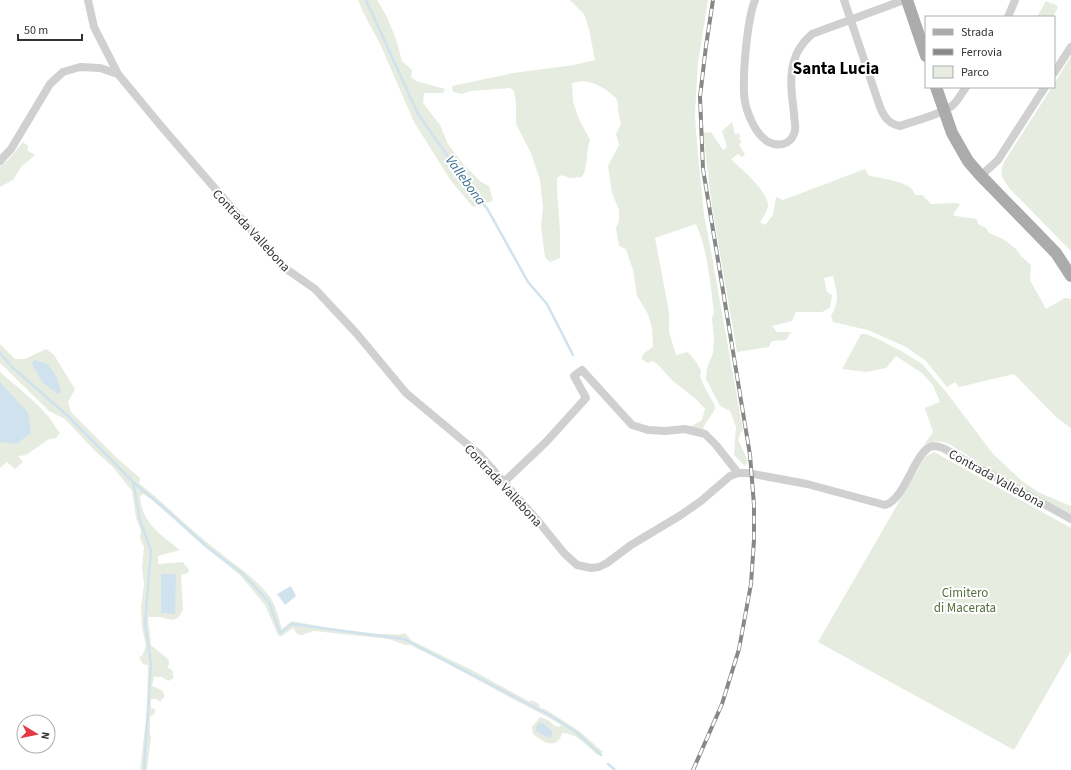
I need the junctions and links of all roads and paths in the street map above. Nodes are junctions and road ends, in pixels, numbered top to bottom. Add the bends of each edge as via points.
1 (88, 0) edge
2 (755, 0) edge
3 (844, 0) edge
4 (904, 0) edge
5 (907, 0) edge
6 (1015, 0) edge
7 (1008, 16) edge
8 (850, 20) junction
9 (1071, 47) edge
10 (925, 53) edge
11 (1055, 71) edge
12 (118, 74) junction
13 (936, 88) edge
14 (965, 88) edge
15 (1044, 88) edge
16 (944, 110) junction
17 (0, 161) edge
18 (985, 176) junction
19 (1071, 264) edge
20 (1071, 276) edge
21 (738, 473) junction
22 (504, 482) junction
23 (1071, 519) edge

1 - 12 street, Contrada Vallebona via 94,27
2 - 8 street via 748,41 744,94 748,114 758,132 773,144 785,144 792,139 795,130 791,79 799,48 812,34
3 - 8 street
4 - 8 street
5 - 10 main road
6 - 7 street
8 - 16 street via 880,107 887,120 893,125 900,126
9 - 11 street
12 - 17 street via 100,68 80,67 63,72 50,84 11,149
12 - 22 street, Contrada Vallebona via 282,266 315,289 406,393 479,454
13 - 16 main road
14 - 16 street via 952,106
15 - 18 street
16 - 18 main road via 959,139
16 - 18 main road via 952,133 968,161
18 - 19 main road via 1062,250
18 - 20 main road via 1056,253
21 - 22 street, Contrada Vallebona via 730,476 681,515 631,545 607,563 591,568 571,561
21 - 22 street via 705,434 685,429 648,430 632,425 582,370 574,376 586,398 546,442
21 - 23 street, Contrada Vallebona via 807,484 884,505 892,502 898,495 926,450 934,446 943,448

